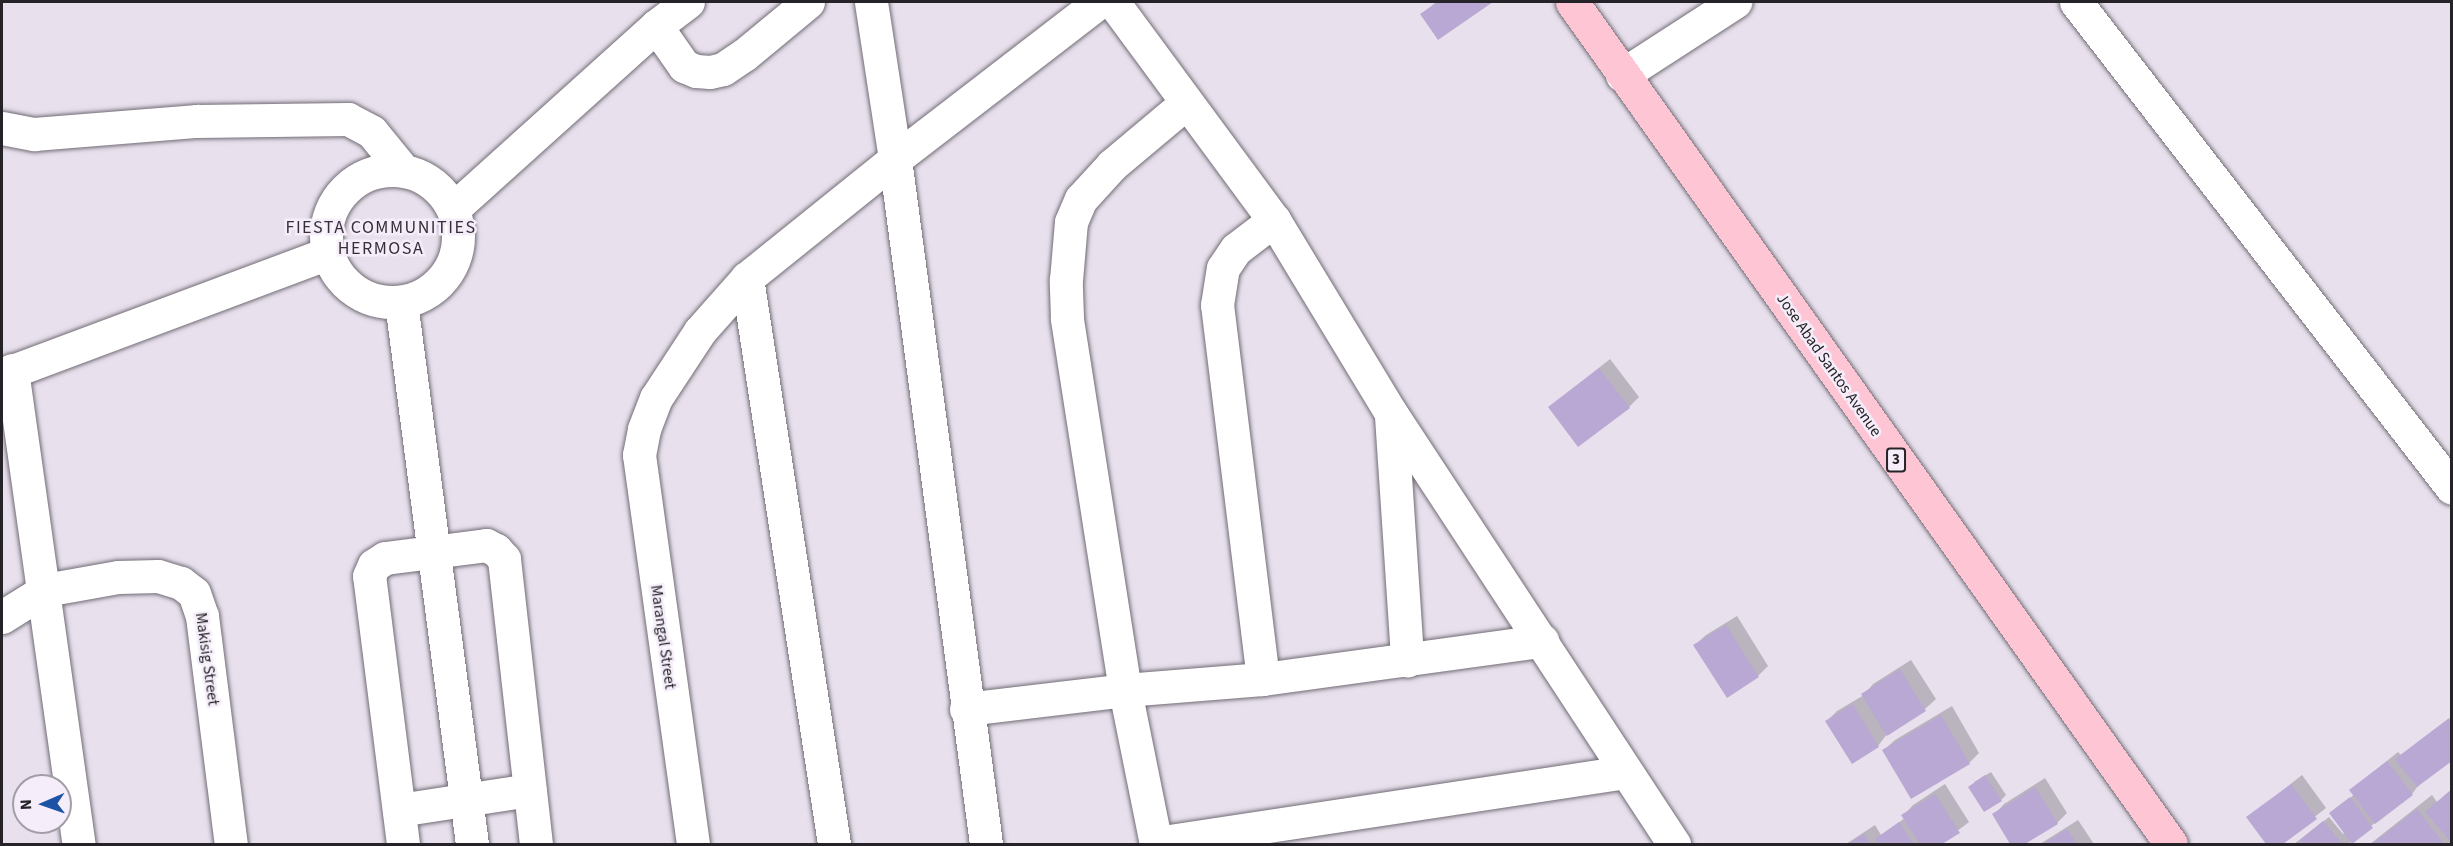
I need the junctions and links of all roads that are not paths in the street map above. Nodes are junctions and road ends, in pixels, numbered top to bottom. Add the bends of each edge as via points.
1 (688, 2) edge
2 (808, 2) edge
3 (871, 2) edge
4 (1099, 2) edge
5 (1113, 2) edge
6 (1572, 2) edge
7 (1735, 2) edge
8 (2076, 2) edge
9 (656, 26) junction
10 (1622, 75) junction
11 (1186, 103) junction
12 (2, 128) edge
13 (895, 159) junction
14 (403, 170) junction
15 (453, 209) junction
16 (1274, 220) junction
17 (328, 253) junction
18 (747, 278) junction
19 (401, 302) junction
20 (7, 373) edge
21 (1391, 413) junction
22 (2451, 488) edge
23 (434, 549) junction
24 (45, 590) junction
25 (2, 617) edge
26 (1542, 641) junction
27 (1407, 660) junction
28 (1263, 679) junction
29 (1125, 690) junction
30 (966, 709) junction
31 (1625, 772) junction
32 (529, 790) junction
33 (466, 799) junction
34 (399, 810) junction
35 (79, 844) edge
36 (231, 844) edge
37 (403, 844) edge
38 (472, 844) edge
39 (536, 844) edge
40 (693, 844) edge
41 (834, 844) edge
42 (986, 844) edge
43 (1156, 844) edge
44 (1674, 844) edge
45 (2171, 844) edge

1 - 9 street
2 - 9 street via 744,55 723,69 710,72 684,66
3 - 13 street
4 - 13 street, Marangal Street
5 - 11 street
6 - 10 highway, Jose Abad Santos Avenue / 3
7 - 10 street
8 - 22 street
9 - 15 street
10 - 45 highway, Jose Abad Santos Avenue / 3
11 - 16 street
11 - 29 street via 1112,165 1081,199 1071,222 1068,250 1067,318
12 - 14 street via 34,134 197,121 348,119 372,132
13 - 18 street, Marangal Street
13 - 30 street
14 - 15 street via 424,177 441,190
14 - 17 street via 381,170 360,177 343,191 331,210 326,231
15 - 19 street via 457,249 450,269 421,296
16 - 21 street
16 - 28 street via 1236,249 1223,268 1217,305
17 - 19 street via 335,270 356,291 382,302
17 - 20 street
18 - 40 street, Marangal Street via 700,331 656,398 639,455
18 - 41 street
19 - 23 street
20 - 24 street
21 - 26 street
21 - 27 street
23 - 32 street via 486,545 504,559
23 - 33 street
23 - 34 street via 385,558 374,565 369,576
24 - 25 street
24 - 35 street
24 - 36 street, Makisig Street via 118,577 158,576 182,583 194,593 202,616
26 - 27 street
26 - 31 street
27 - 28 street
28 - 29 street
29 - 30 street
29 - 43 street
30 - 42 street
31 - 43 street
31 - 44 street
32 - 33 street
32 - 39 street
33 - 34 street
33 - 38 street
34 - 37 street

